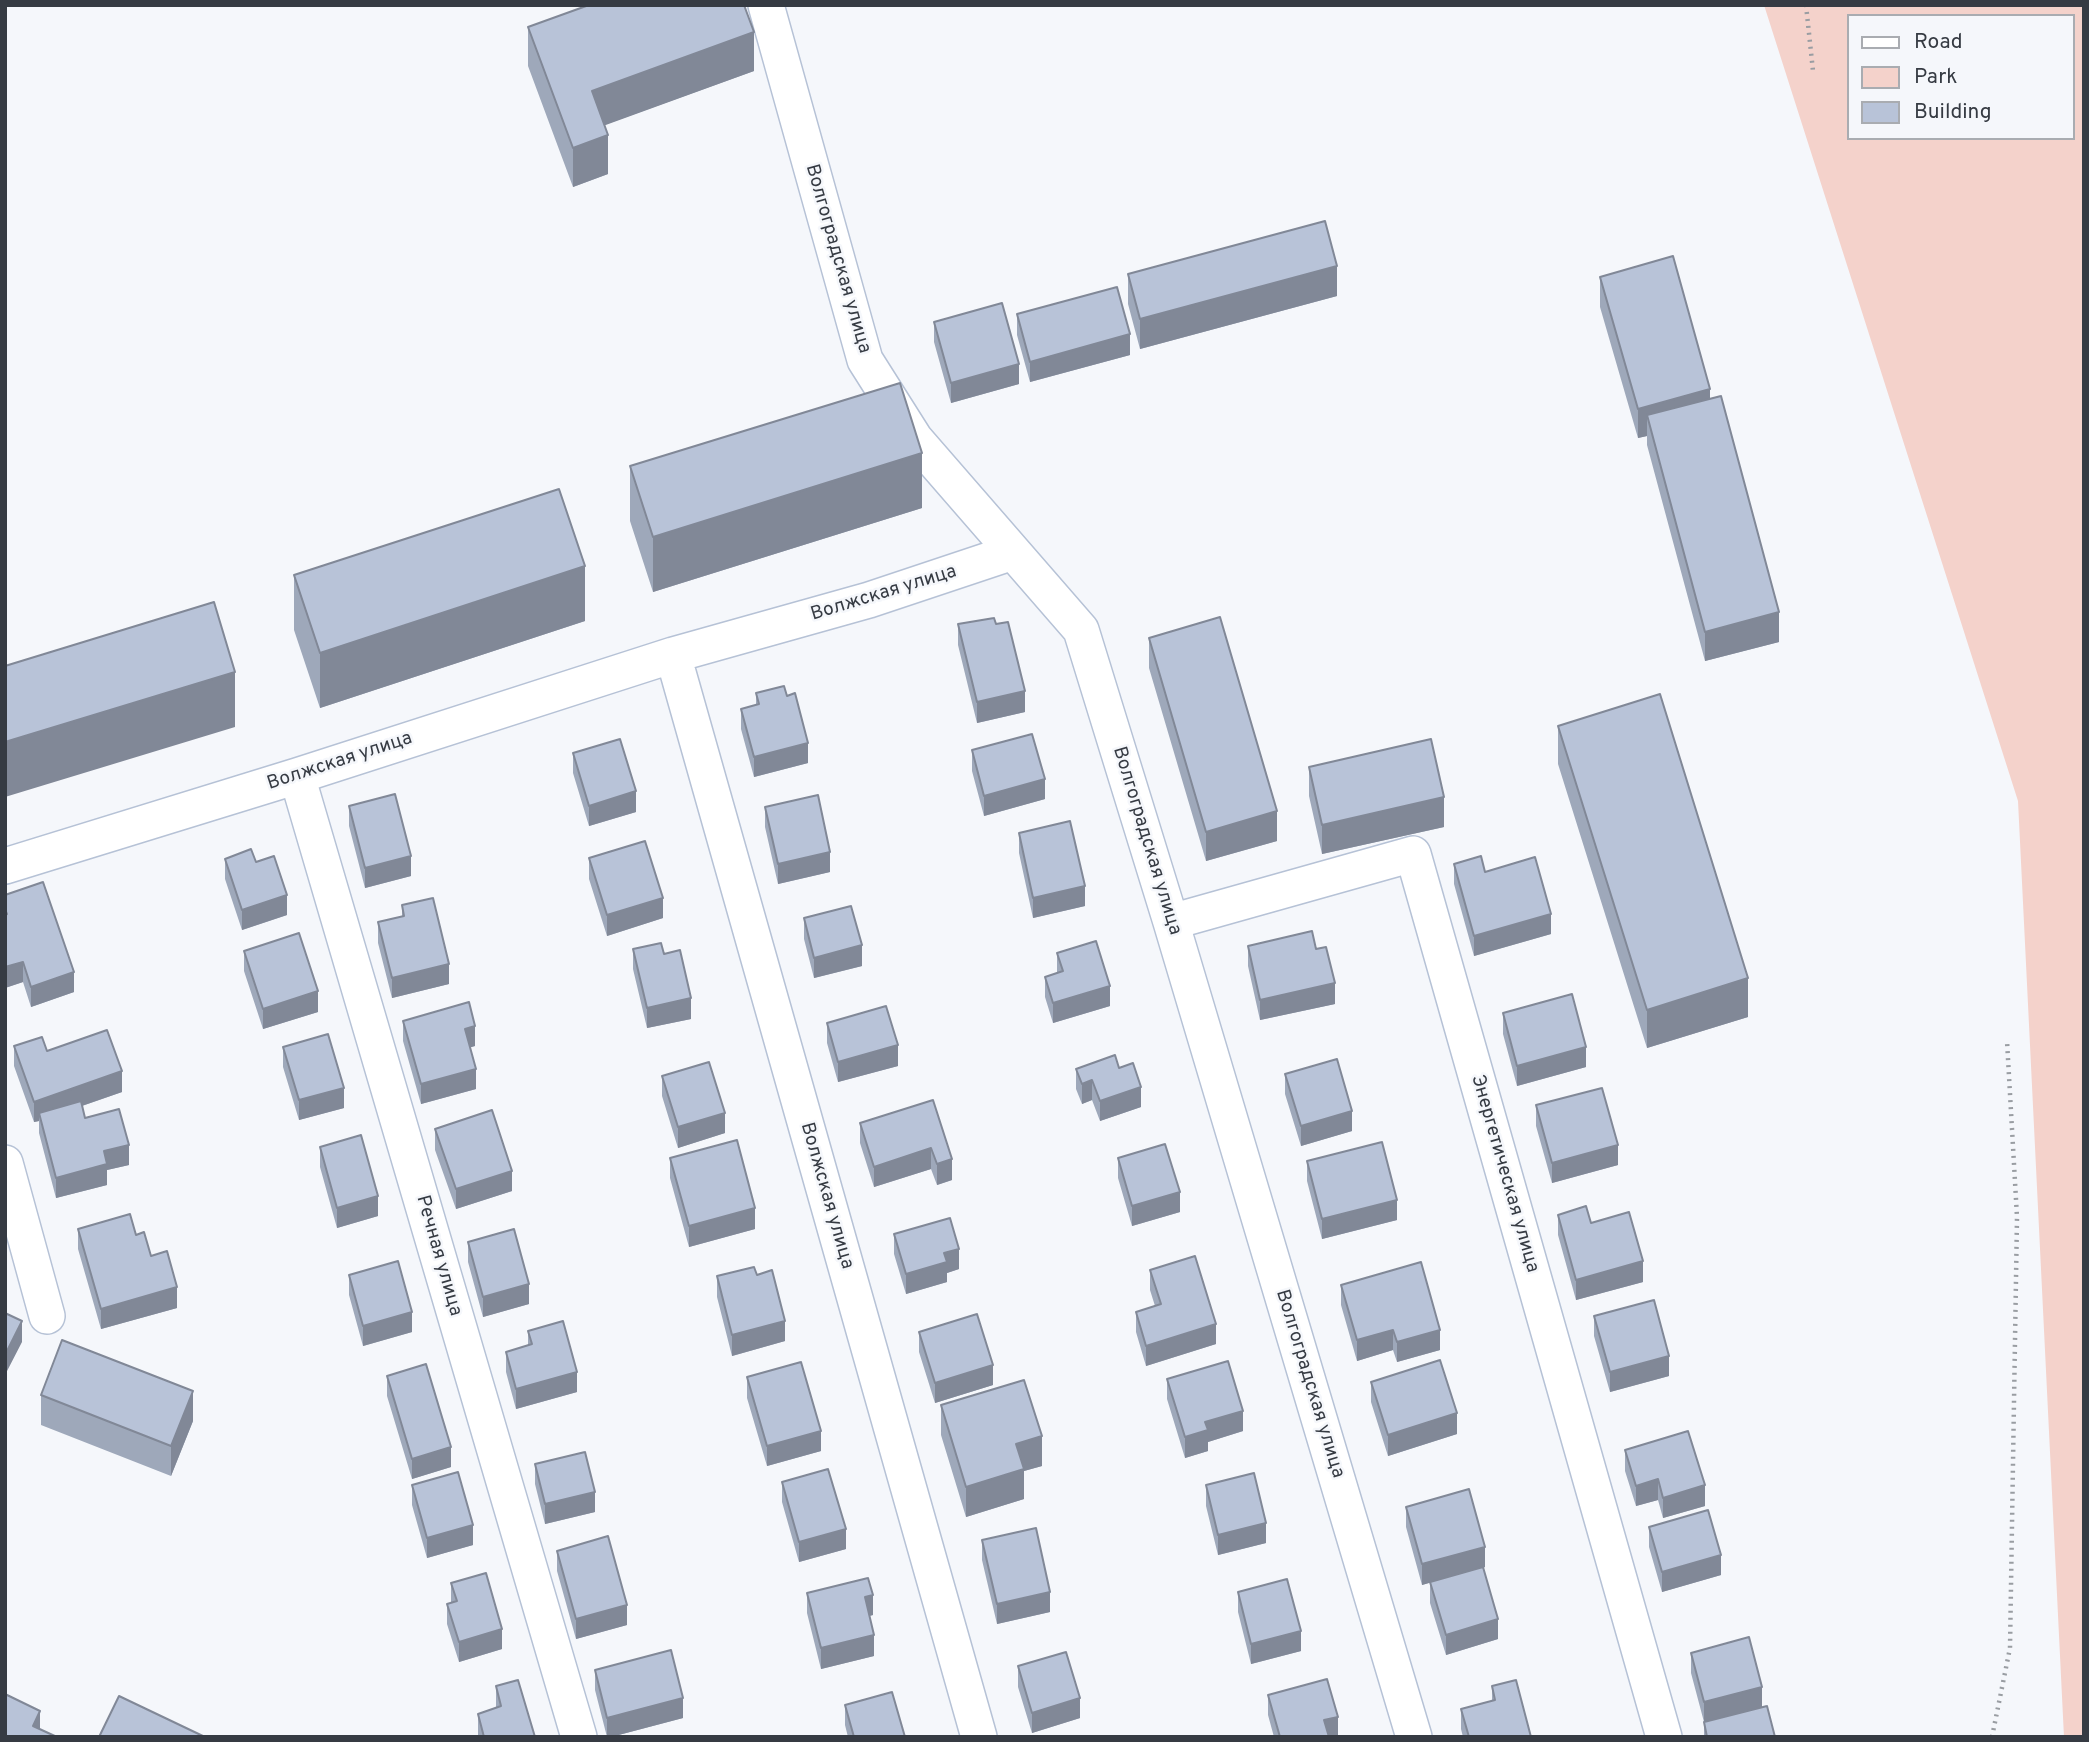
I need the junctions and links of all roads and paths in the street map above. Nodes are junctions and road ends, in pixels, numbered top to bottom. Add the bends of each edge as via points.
1 (766, 5) edge
2 (1806, 5) edge
3 (1813, 71) dead end
4 (1013, 552) junction
5 (673, 655) junction
6 (297, 776) junction
7 (5, 866) edge
8 (1171, 922) junction
9 (2007, 1041) dead end
10 (5, 1163) edge
11 (47, 1316) dead end
12 (579, 1737) edge
13 (979, 1737) edge
14 (1414, 1737) edge
15 (1664, 1737) edge
16 (1992, 1737) edge

1 - 4 street, Волгоградская улица via 865,360 915,439
2 - 3 path
4 - 5 street, Волжская улица via 869,600
4 - 8 street, Волгоградская улица via 1081,630
5 - 6 street, Волжская улица
5 - 13 street, Волжская улица
6 - 7 street, Волжская улица
6 - 12 street, Речная улица
8 - 14 street, Волгоградская улица
8 - 15 street, Энергетическая улица via 1413,854
9 - 16 path via 2017,1217 2010,1648
10 - 11 street

